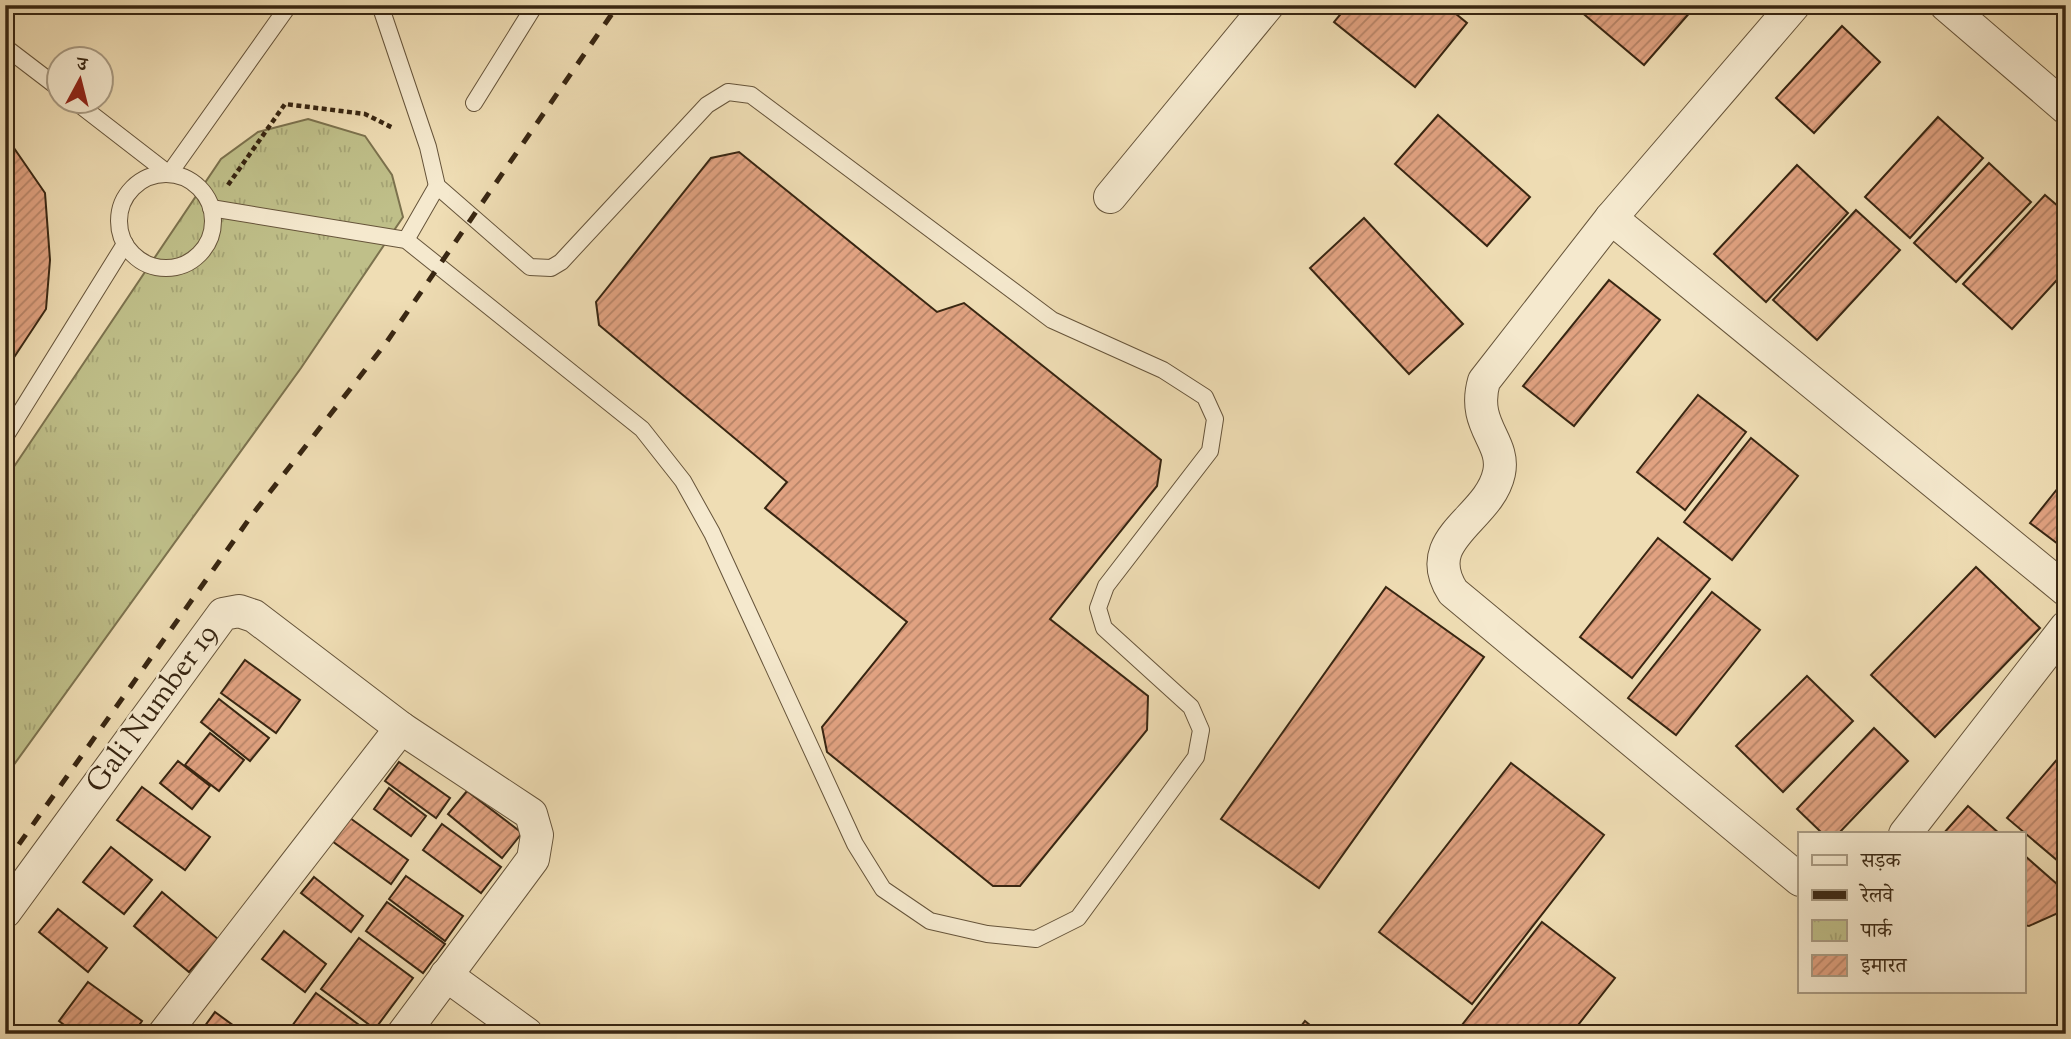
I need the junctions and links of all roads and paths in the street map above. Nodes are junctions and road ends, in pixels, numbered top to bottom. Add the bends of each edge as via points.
1 (289, 5) edge
2 (380, 5) edge
3 (535, 5) edge
4 (1268, 5) edge
5 (1794, 5) edge
6 (1946, 5) edge
7 (5, 47) edge
8 (46, 78) edge
9 (474, 103) dead end
10 (2066, 108) edge
11 (94, 116) edge
12 (428, 147) junction
13 (169, 174) junction
14 (437, 186) junction
15 (1110, 197) dead end
16 (211, 208) junction
17 (1611, 218) junction
18 (405, 240) junction
19 (125, 244) junction
20 (5, 437) edge
21 (2066, 590) edge
22 (2066, 627) edge
23 (401, 728) junction
24 (1907, 832) edge
25 (1798, 878) edge
26 (5, 912) edge
27 (446, 975) junction
28 (164, 1034) edge
29 (403, 1034) edge
30 (527, 1034) edge

1 - 13 lane
2 - 12 lane
3 - 9 lane
4 - 15 street
5 - 17 street
6 - 10 street
7 - 8 lane
11 - 13 lane
12 - 14 lane
12 - 16 path via 365,114 285,104
13 - 16 lane via 199,187
13 - 19 lane via 138,182 126,194 118,223
14 - 18 lane
14 - 18 lane via 530,267 551,268 707,105 728,92 751,95 1052,320 1163,370 1205,397 1216,419 1210,451 1106,586 1098,608 1104,628 1191,707 1201,730 1196,757 1078,918 1036,939 987,934 930,921 883,889 855,844 712,533 683,481 642,429
16 - 18 lane
16 - 19 lane via 213,232 206,248 183,266 152,267 139,261
17 - 21 street
17 - 25 street via 1484,381 1479,398 1482,419 1497,451 1499,472 1490,492 1451,541 1442,559 1443,576 1453,592
19 - 20 lane
22 - 24 street
23 - 26 street, Gali Number 19 via 254,616 239,611 223,614
23 - 27 street via 531,814 537,835 533,859
23 - 28 street
27 - 29 street
27 - 30 street

